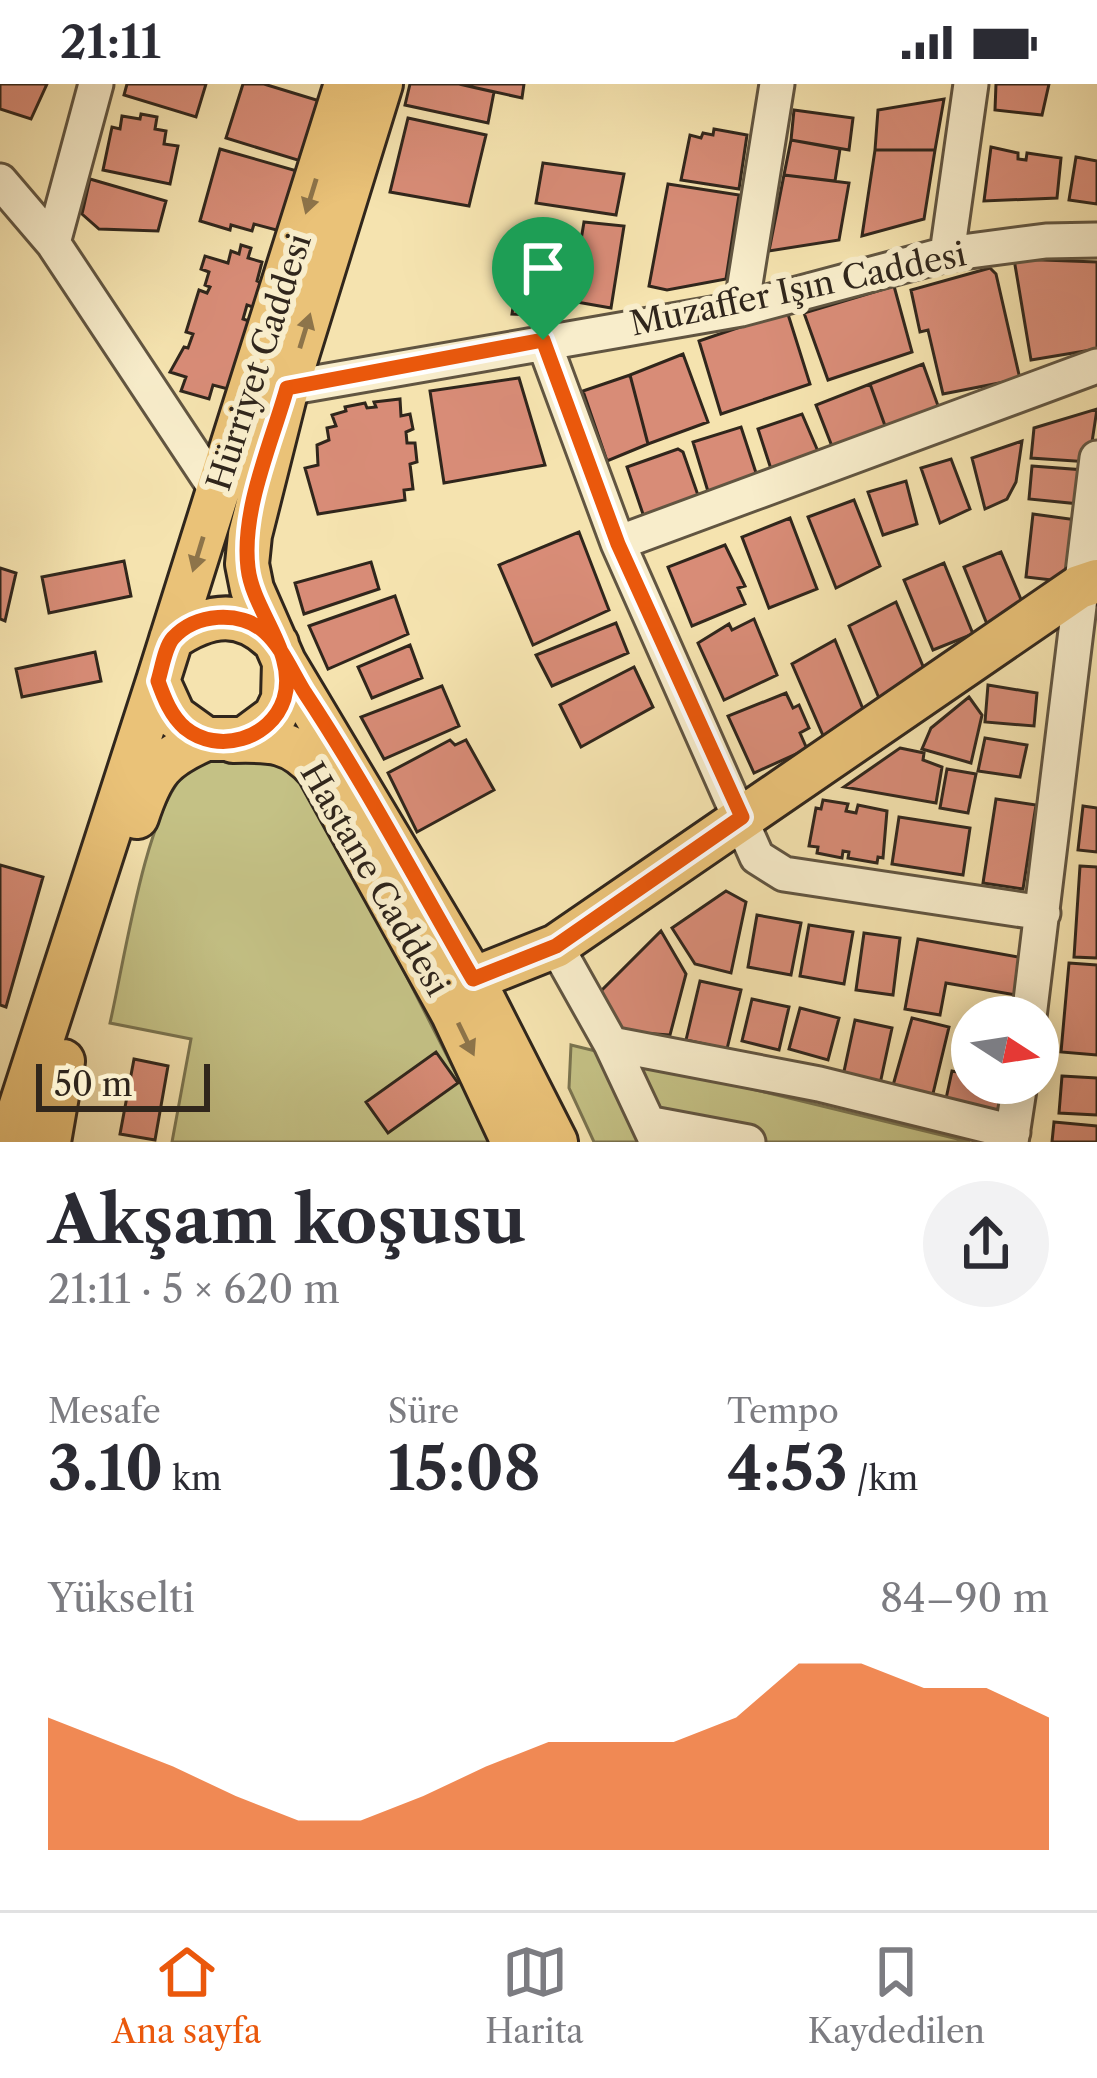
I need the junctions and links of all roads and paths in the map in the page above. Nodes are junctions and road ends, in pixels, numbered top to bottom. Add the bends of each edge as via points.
1 (95, 84) edge
2 (346, 84) edge
3 (381, 84) edge
4 (777, 84) edge
5 (971, 84) edge
6 (0, 181) edge
7 (56, 229) junction
8 (1097, 240) edge
9 (947, 254) junction
10 (741, 309) junction
11 (543, 340) junction
12 (1097, 366) edge
13 (287, 388) junction
14 (1097, 458) edge
15 (222, 480) junction
16 (618, 544) junction
17 (1088, 584) edge
18 (171, 639) junction
19 (280, 653) junction
20 (158, 681) junction
21 (216, 741) junction
22 (742, 817) junction
23 (1043, 914) junction
24 (556, 946) junction
25 (473, 979) junction
26 (1032, 996) edge
27 (496, 1022) junction
28 (611, 1044) junction
29 (1016, 1104) edge
30 (655, 1133) edge
31 (1012, 1137) edge
32 (9, 1142) edge
33 (49, 1142) edge
34 (513, 1142) edge
35 (556, 1142) edge
36 (748, 1142) edge

1 - 7 street
2 -> 15 main road, Hürriyet Caddesi
13 -> 3 main road, Hürriyet Caddesi
4 - 10 street
5 - 9 street
6 - 7 street
7 - 15 street
8 - 9 street, Muzaffer Işın Caddesi
9 - 10 street, Muzaffer Işın Caddesi
10 - 11 street, Muzaffer Işın Caddesi
11 - 13 street, Muzaffer Işın Caddesi
11 - 16 street
12 - 16 street
13 - 19 main road, Hürriyet Caddesi via 247,564
14 - 17 street
15 -> 18 main road, Hürriyet Caddesi
16 - 22 street
17 - 22 main road
17 - 23 street
18 - 19 main road via 226,616 263,630
18 - 20 main road, Hürriyet Caddesi
19 - 21 main road via 284,699 275,716 261,730
19 - 25 main road, Hastane Caddesi
20 - 21 main road via 174,716
20 - 32 main road, Hürriyet Caddesi
21 - 33 main road via 171,754 145,793 70,1035
21 -> 34 main road, Hastane Caddesi via 278,740 318,770 453,1014
22 - 23 street via 757,857 784,874
22 - 24 main road
23 - 26 street
24 - 25 main road
24 - 27 main road
24 - 28 street
25 - 27 main road, Hastane Caddesi
27 - 35 main road, Hastane Caddesi
28 - 30 street
28 - 31 street via 819,1084
29 - 31 street
30 - 36 street

